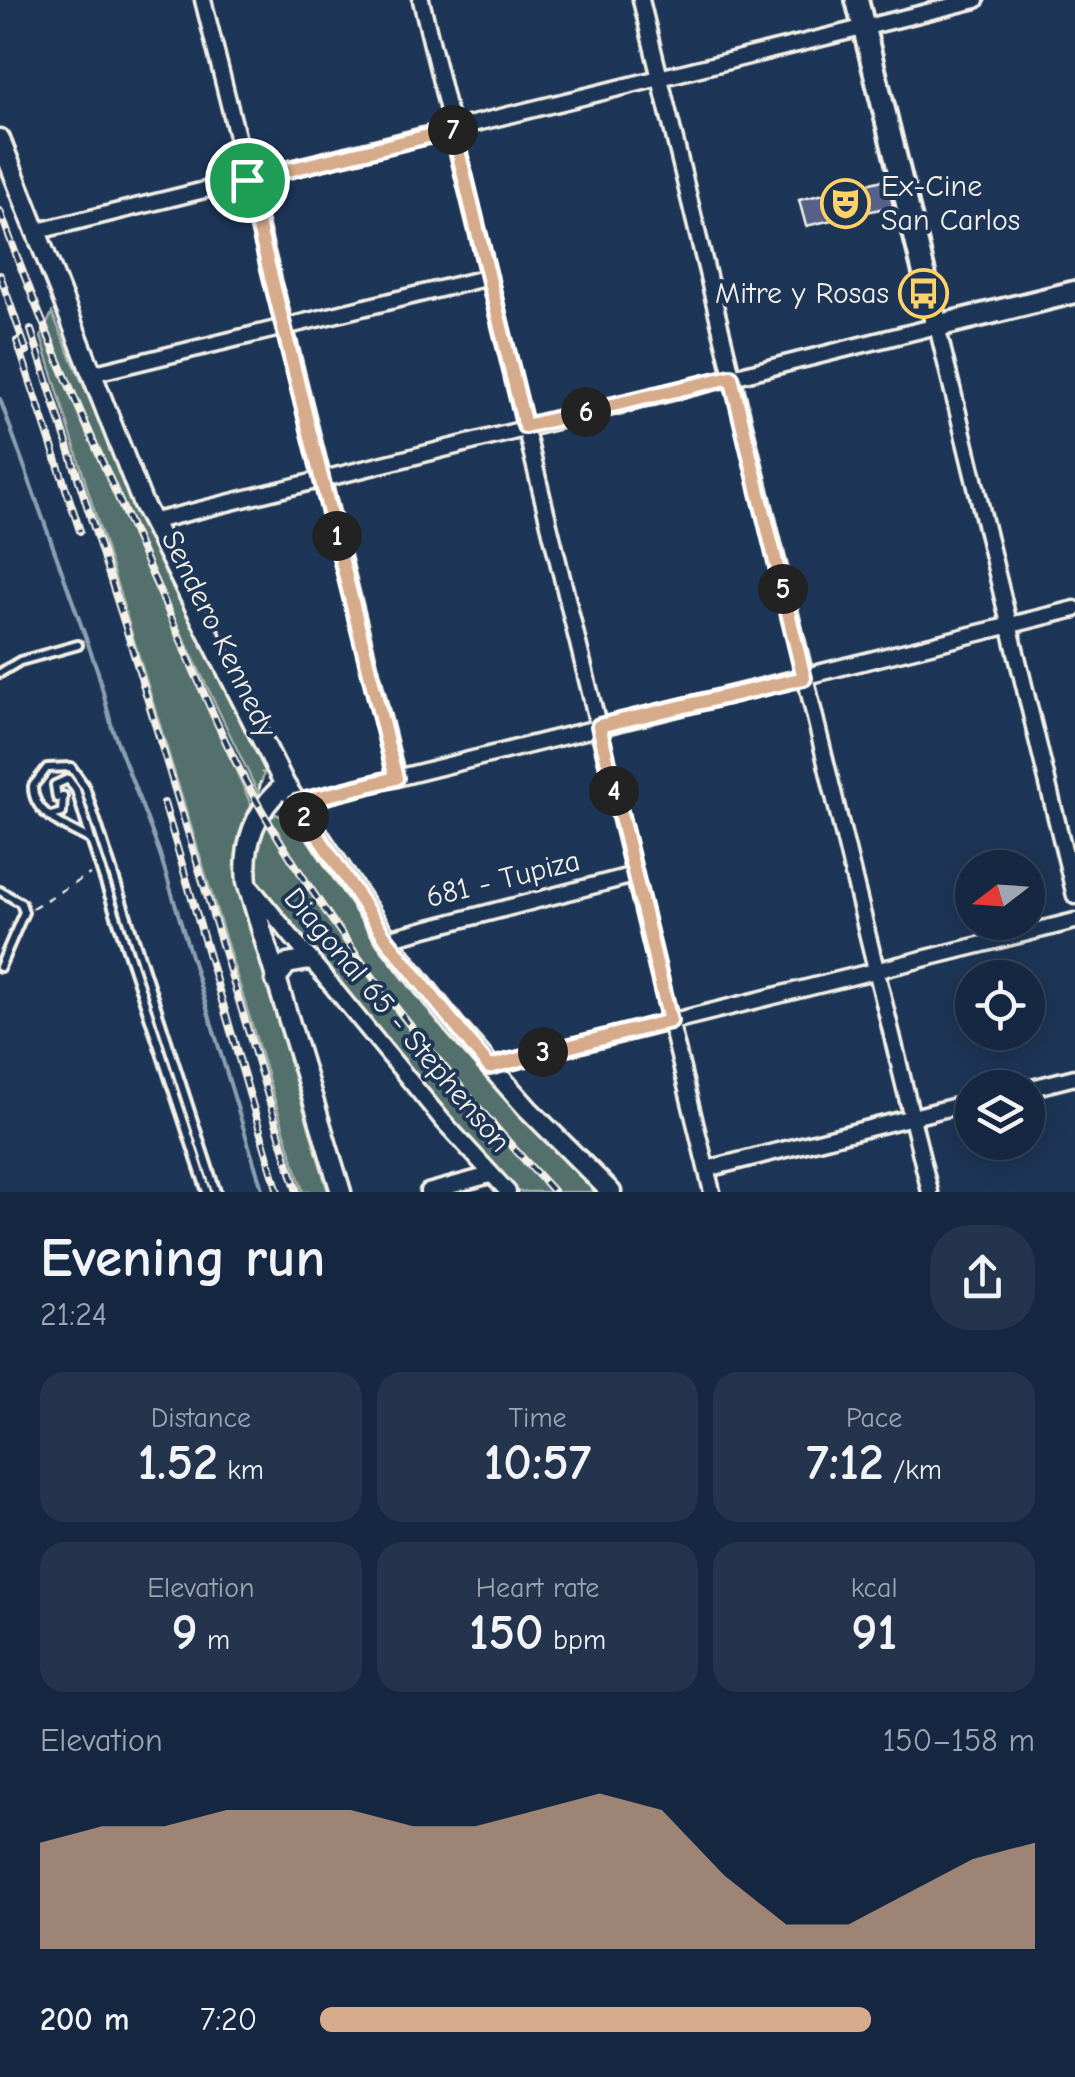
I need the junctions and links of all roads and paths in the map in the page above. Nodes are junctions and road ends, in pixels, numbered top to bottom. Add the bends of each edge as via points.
1 (203, 0) edge
2 (422, 0) edge
3 (641, 0) edge
4 (857, 0) edge
5 (976, 0) edge
6 (864, 27) junction
7 (660, 77) junction
8 (453, 130) junction
9 (0, 139) edge
10 (247, 180) junction
11 (34, 232) junction
12 (489, 277) junction
13 (1075, 292) edge
14 (937, 326) junction
15 (284, 328) junction
16 (91, 374) junction
17 (731, 377) junction
18 (525, 426) junction
19 (322, 476) junction
20 (151, 522) junction
21 (1075, 609) edge
22 (1010, 625) junction
23 (78, 645) dead end
24 (0, 674) edge
25 (804, 678) junction
26 (599, 726) junction
27 (262, 766) dead end
28 (396, 778) junction
29 (285, 786) junction
30 (256, 798) dead end
31 (296, 803) junction
32 (50, 816) junction
33 (92, 840) junction
34 (98, 860) junction
35 (634, 874) junction
36 (247, 882) junction
37 (0, 891) edge
38 (1075, 896) edge
39 (24, 912) junction
40 (1075, 921) edge
41 (387, 940) junction
42 (309, 960) junction
43 (0, 967) edge
44 (876, 970) junction
45 (275, 980) junction
46 (670, 1021) junction
47 (489, 1067) junction
48 (1075, 1077) edge
49 (1045, 1085) edge
50 (955, 1106) edge
51 (913, 1116) junction
52 (706, 1168) junction
53 (490, 1175) junction
54 (212, 1192) edge
55 (341, 1192) edge
56 (428, 1192) edge
57 (508, 1192) edge
58 (611, 1192) edge
59 (712, 1192) edge
60 (930, 1192) edge

1 - 10 street
2 - 8 street
3 - 7 street
4 - 6 main road
5 - 6 street
6 - 7 street
6 - 14 main road
7 - 8 street
7 - 17 street
8 - 10 street
8 - 12 street
9 - 11 street, Diagonal 65 - Stephenson
10 - 11 street
10 - 15 street
11 - 16 street, Diagonal 65 - Stephenson
12 - 15 street
12 - 18 street
13 - 14 main road
14 - 17 street
14 - 22 street
15 - 16 street
15 - 19 street
16 - 20 street, Diagonal 65 - Stephenson
17 - 18 street
17 - 25 street
18 - 19 street
18 - 26 street
19 - 20 street
19 - 28 street
20 - 29 street, Diagonal 65 - Stephenson
21 - 22 street
22 - 25 street
22 - 38 street
23 - 24 lane via 20,661
25 - 26 street
25 - 44 street
26 - 28 street
26 - 35 street
27 - 30 path, Sendero Kennedy
28 - 31 street
29 - 31 street, Diagonal 65 - Stephenson
29 - 36 street via 256,822 246,850
31 - 41 street, Diagonal 65 - Stephenson
32 - 33 lane
32 - 33 lane via 64,810 55,785 68,780
32 - 54 lane via 35,801 36,780 47,768 71,767 85,787
33 - 34 lane
34 - 39 path via 88,876
34 - 54 lane
35 - 41 street, 681 - Tupiza
35 - 46 street
36 - 42 street, Diagonal 65 - Stephenson
36 - 45 street
37 - 39 lane
39 - 43 lane
40 - 44 street
41 - 47 street, Diagonal 65 - Stephenson
42 - 45 street via 288,964
42 - 53 street, Diagonal 65 - Stephenson
44 - 46 street
44 - 51 street
45 - 55 street
46 - 47 street
46 - 52 street
47 - 58 street, Diagonal 65 - Stephenson
48 - 49 street
50 - 51 street
51 - 52 street
51 - 60 street
52 - 59 street
53 - 56 street
53 - 57 street, Diagonal 65 - Stephenson

